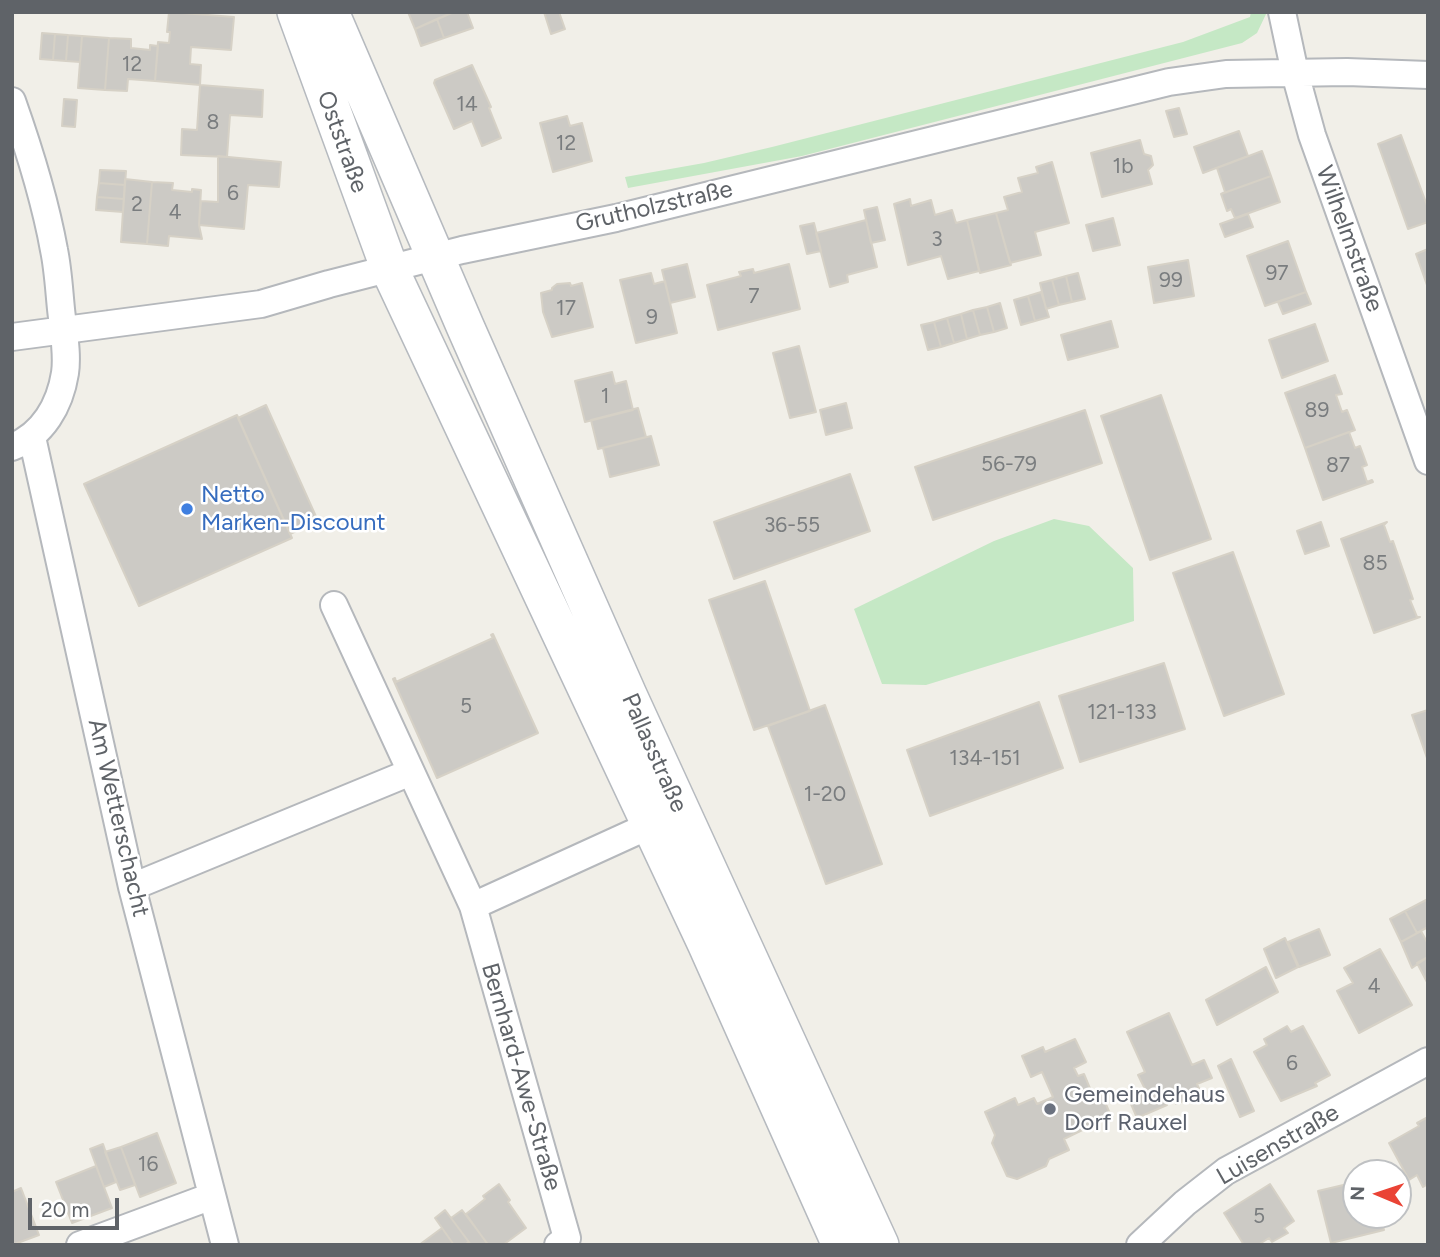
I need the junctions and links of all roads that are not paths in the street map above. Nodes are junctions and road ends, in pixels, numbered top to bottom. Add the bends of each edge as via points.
1 (296, 12) edge
2 (330, 12) edge
3 (1282, 12) edge
4 (1295, 73) junction
5 (1428, 75) edge
6 (12, 101) edge
7 (435, 257) junction
8 (390, 270) junction
9 (64, 330) junction
10 (12, 337) edge
11 (22, 442) edge
12 (1428, 461) edge
13 (334, 605) dead end
14 (411, 772) junction
15 (666, 818) junction
16 (132, 887) junction
17 (473, 906) junction
18 (1428, 1061) edge
19 (212, 1196) junction
20 (80, 1245) edge
21 (225, 1245) edge
22 (558, 1245) edge
23 (841, 1245) edge
24 (880, 1245) edge
25 (1140, 1245) edge

1 - 8 main road, Oststraße
2 - 7 main road, Oststraße
3 - 4 street, Wilhelmstraße
4 - 5 street, Grutholzstraße
4 - 7 street, Grutholzstraße via 1226,74 1169,82 616,218
4 - 12 street, Wilhelmstraße via 1312,135
6 - 9 street via 54,250
7 - 8 street, Grutholzstraße
7 - 15 main road, Pallasstraße
8 - 9 street, Grutholzstraße via 261,304
8 - 15 main road, Pallasstraße
9 - 10 street, Grutholzstraße
9 - 11 street via 65,372 55,403 45,426
11 - 16 street, Am Wetterschacht
13 - 14 street, Bernhard-Awe-Straße
14 - 16 street
14 - 17 street, Bernhard-Awe-Straße
15 - 17 street
15 - 23 main road, Pallasstraße via 706,943
15 - 24 main road, Pallasstraße
16 - 19 street, Am Wetterschacht
17 - 22 street, Bernhard-Awe-Straße via 567,1238
18 - 25 street, Luisenstraße via 1226,1171
19 - 20 street
19 - 21 street, Am Wetterschacht

